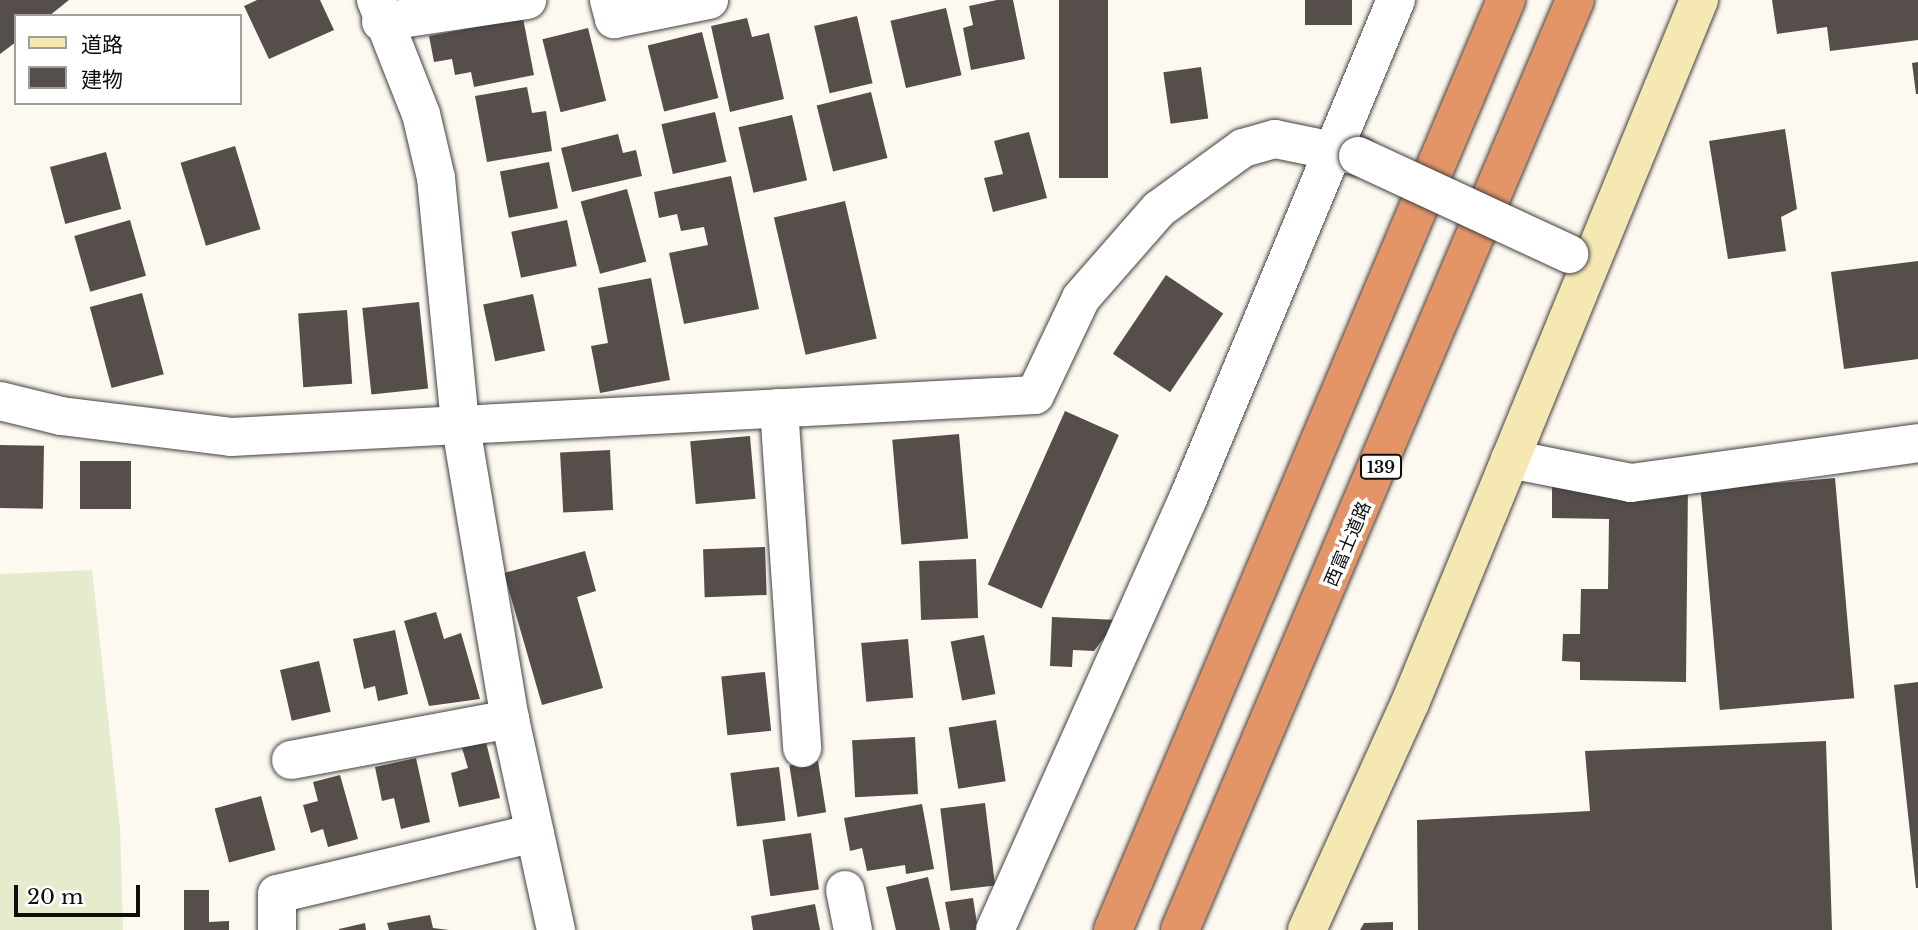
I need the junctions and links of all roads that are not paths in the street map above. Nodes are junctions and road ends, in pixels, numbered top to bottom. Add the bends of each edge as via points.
1 (527, 0) edge
2 (609, 0) edge
3 (709, 0) edge
4 (1396, 0) edge
5 (1506, 0) edge
6 (1575, 0) edge
7 (1699, 0) edge
8 (379, 11) edge
9 (1346, 152) junction
10 (1580, 259) junction
11 (0, 401) edge
12 (779, 408) junction
13 (460, 421) junction
14 (1918, 443) edge
15 (1510, 459) junction
16 (510, 719) junction
17 (802, 748) dead end
18 (291, 760) dead end
19 (535, 833) junction
20 (845, 890) dead end
21 (277, 930) edge
22 (556, 930) edge
23 (853, 930) edge
24 (995, 930) edge
25 (1113, 930) edge
26 (1180, 930) edge
27 (1307, 930) edge

1 - 8 street
2 - 3 street via 614,19
4 - 9 street
5 - 25 highway
6 - 26 highway, 西富士道路 / 139
7 - 10 street
8 - 13 street via 422,114 436,178
9 - 10 street, bridge
9 - 12 street via 1275,139 1243,148 1159,209 1081,298 1035,395
9 - 24 street
10 - 15 street
11 - 13 street via 61,416 231,437
12 - 13 street
12 - 17 street
13 - 16 street
14 - 15 street via 1631,483
15 - 27 street
16 - 18 street
16 - 19 street
19 - 21 street via 277,894
19 - 22 street
20 - 23 street

